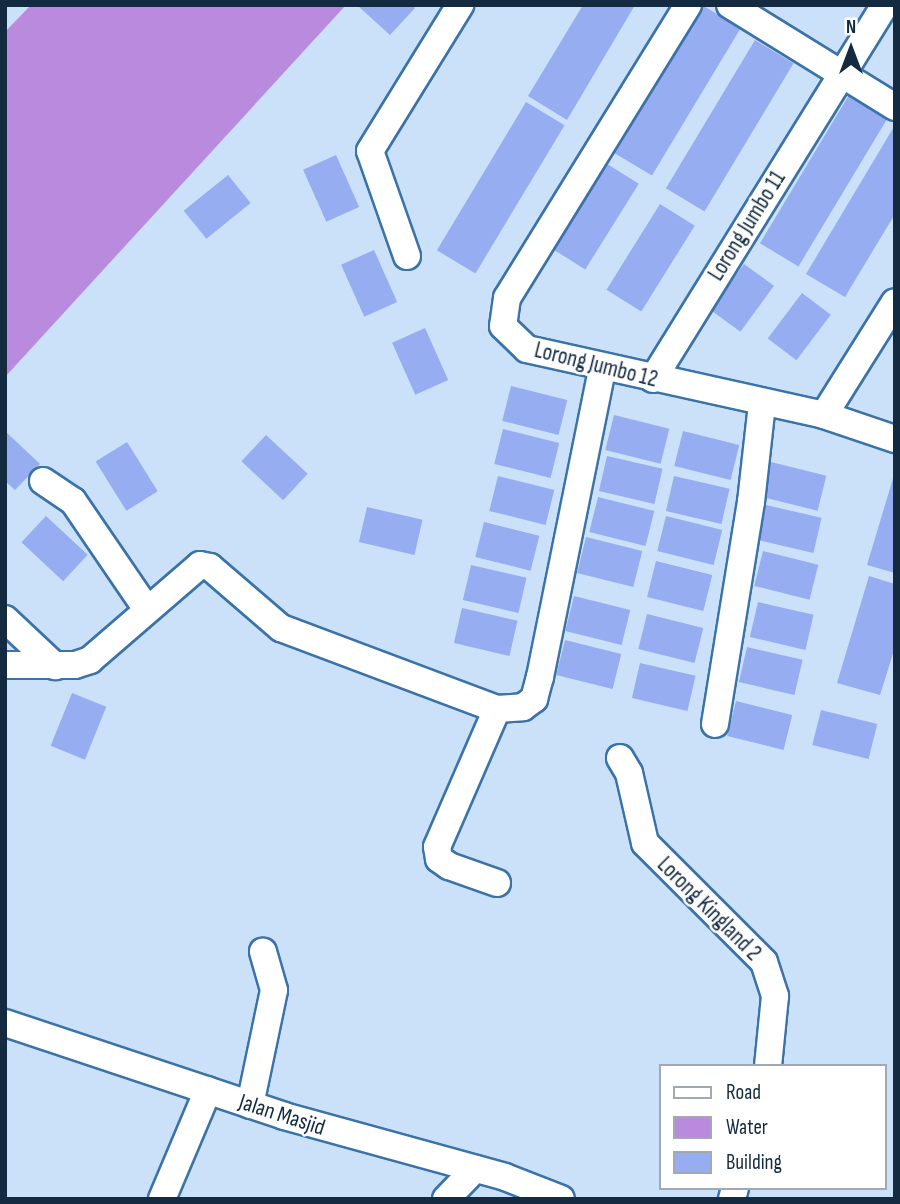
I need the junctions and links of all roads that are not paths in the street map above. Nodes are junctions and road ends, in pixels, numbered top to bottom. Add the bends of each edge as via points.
1 (460, 5) edge
2 (688, 5) edge
3 (730, 5) edge
4 (885, 5) edge
5 (842, 73) junction
6 (895, 107) edge
7 (407, 256) dead end
8 (895, 302) edge
9 (602, 369) junction
10 (653, 379) junction
11 (762, 404) junction
12 (824, 415) junction
13 (895, 439) edge
14 (43, 481) dead end
15 (146, 608) junction
16 (5, 619) edge
17 (5, 665) edge
18 (55, 666) junction
19 (497, 709) junction
20 (715, 724) dead end
21 (620, 758) dead end
22 (497, 883) dead end
23 (263, 952) dead end
24 (5, 1023) edge
25 (768, 1064) edge
26 (208, 1090) junction
27 (250, 1105) junction
28 (475, 1169) junction
29 (162, 1199) edge
30 (446, 1199) edge
31 (561, 1199) edge

1 - 7 street via 370,151
2 - 9 street, Lorong Jumbo 12 via 593,154 506,298 502,312 503,326 527,349
3 - 5 street
4 - 5 street, Lorong Jumbo 11
5 - 6 street
5 - 10 street, Lorong Jumbo 11
8 - 12 street
9 - 10 street, Lorong Jumbo 12
9 - 19 street via 566,565 534,699 511,710
10 - 11 street, Lorong Jumbo 12
11 - 12 street, Lorong Jumbo 12
11 - 20 street
12 - 13 street, Lorong Jumbo 12
14 - 15 street via 73,501
15 - 18 street via 90,660
15 - 19 street via 200,565 210,567 281,628
16 - 18 street
17 - 18 street
19 - 22 street via 437,848 439,859 449,866
21 - 25 street, Lorong Kingland 2 via 629,773 645,843 764,962 775,996
23 - 27 street via 273,1003
24 - 26 street, Jalan Masjid
26 - 27 street, Jalan Masjid
26 - 29 street
27 - 28 street, Jalan Masjid
28 - 30 street
28 - 31 street, Jalan Masjid

